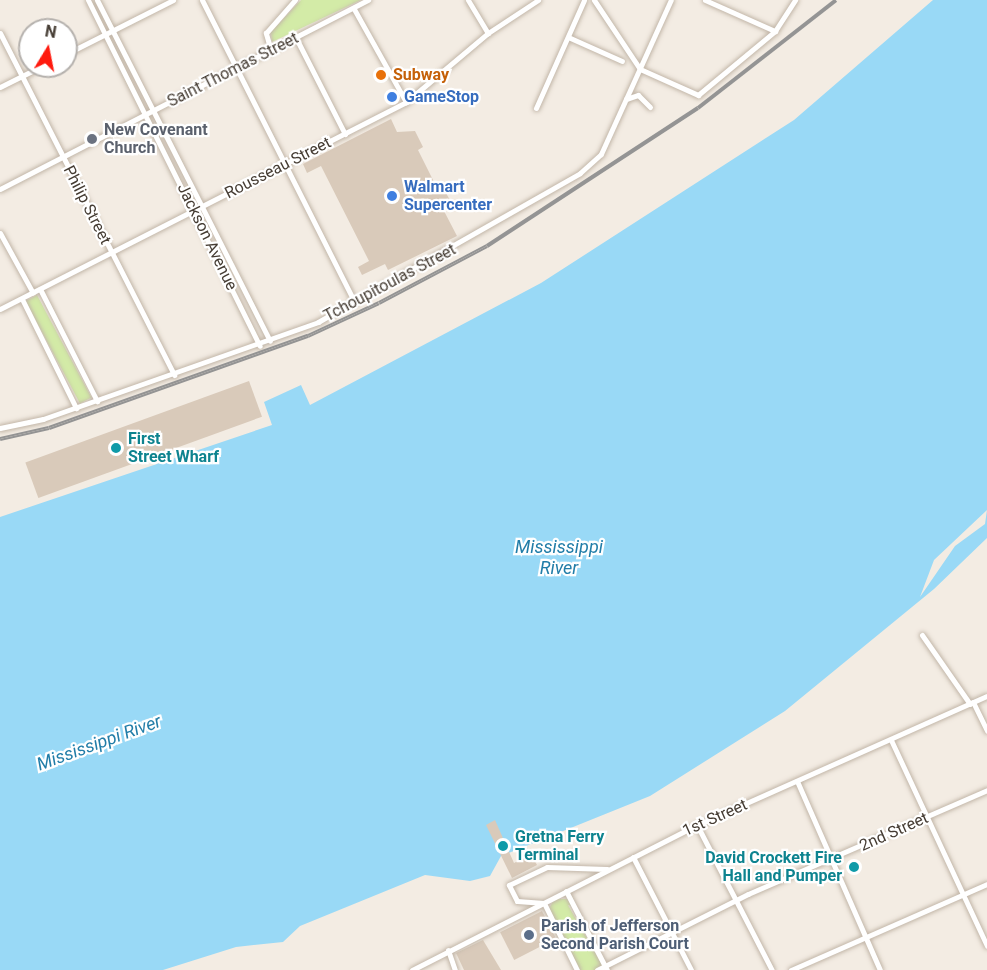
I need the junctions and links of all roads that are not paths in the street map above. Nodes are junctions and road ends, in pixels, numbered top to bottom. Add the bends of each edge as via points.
1 (88, 0) edge
2 (97, 0) edge
3 (173, 0) edge
4 (202, 0) edge
5 (295, 0) edge
6 (368, 0) edge
7 (468, 0) edge
8 (538, 0) edge
9 (584, 0) edge
10 (594, 0) edge
11 (671, 0) edge
12 (705, 0) edge
13 (795, 0) edge
14 (354, 9) junction
15 (112, 30) junction
16 (775, 31) junction
17 (0, 33) edge
18 (489, 33) junction
19 (106, 34) junction
20 (568, 37) junction
21 (296, 38) junction
22 (78, 48) edge
23 (271, 51) junction
24 (622, 61) dead end
25 (18, 68) edge
26 (236, 69) junction
27 (640, 69) junction
28 (18, 78) edge
29 (23, 78) edge
30 (0, 87) edge
31 (626, 99) junction
32 (406, 102) junction
33 (650, 107) dead end
34 (536, 108) dead end
35 (153, 111) junction
36 (147, 114) junction
37 (345, 134) junction
38 (63, 158) junction
39 (284, 164) junction
40 (0, 189) edge
41 (202, 207) junction
42 (195, 210) junction
43 (0, 233) edge
44 (111, 252) junction
45 (40, 289) junction
46 (33, 293) junction
47 (22, 299) junction
48 (355, 303) junction
49 (0, 309) edge
50 (270, 341) junction
51 (260, 346) junction
52 (174, 375) junction
53 (97, 401) junction
54 (76, 408) junction
55 (0, 428) edge
56 (922, 635) dead end
57 (987, 696) edge
58 (972, 703) junction
59 (987, 731) edge
60 (891, 740) junction
61 (797, 781) junction
62 (987, 790) edge
63 (928, 817) junction
64 (697, 825) junction
65 (633, 857) junction
66 (832, 859) junction
67 (609, 869) junction
68 (987, 884) edge
69 (566, 891) junction
70 (964, 894) junction
71 (736, 900) junction
72 (544, 903) junction
73 (672, 932) junction
74 (866, 937) junction
75 (987, 946) edge
76 (448, 950) junction
77 (606, 968) edge
78 (412, 970) edge
79 (455, 970) edge
80 (578, 970) edge
81 (597, 970) edge
82 (691, 970) edge
83 (772, 970) edge
84 (791, 970) edge
85 (880, 970) edge

1 - 19 street, Jackson Avenue
2 - 15 street, Jackson Avenue
3 - 15 street
4 - 26 street
5 - 23 street via 266,33
6 - 14 street, Saint Thomas Street
7 - 18 street
8 - 18 street, Rousseau Street
9 - 20 street
10 - 27 street
11 - 27 street, Tchoupitoulas Street
12 - 16 street
13 - 16 street
14 - 21 street, Saint Thomas Street
14 - 32 street
15 - 19 street
15 - 35 street, Jackson Avenue
16 - 27 street via 702,93 693,94
17 - 25 street, Philip Street
18 - 32 street, Rousseau Street
19 - 22 street
19 - 36 street, Jackson Avenue
20 - 24 street
20 - 34 street
21 - 23 street, Saint Thomas Street
21 - 37 street
23 - 26 street, Saint Thomas Street
26 - 35 street, Saint Thomas Street
26 - 39 street
27 - 31 street, Tchoupitoulas Street
28 - 30 street
29 - 38 street, Philip Street
31 - 33 street via 638,95
31 - 48 street, Tchoupitoulas Street via 594,163
32 - 37 street, Rousseau Street
35 - 36 street, Saint Thomas Street
35 - 41 street, Jackson Avenue
36 - 38 street, Saint Thomas Street
36 - 42 street, Jackson Avenue
37 - 39 street, Rousseau Street
38 - 40 street, Saint Thomas Street
38 - 44 street, Philip Street
39 - 41 street, Rousseau Street
39 - 48 street
41 - 42 street, Rousseau Street
41 - 50 street, Jackson Avenue
42 - 44 street, Rousseau Street
42 - 51 street, Jackson Avenue
43 - 46 street
44 - 45 street, Rousseau Street
44 - 52 street, Philip Street
45 - 46 street, Rousseau Street
45 - 53 street
46 - 47 street, Rousseau Street
47 - 49 street, Rousseau Street
47 - 54 street
48 - 50 street, Tchoupitoulas Street
50 - 51 street, Tchoupitoulas Street
51 - 52 street, Tchoupitoulas Street
52 - 53 street, Tchoupitoulas Street
53 - 54 street, Tchoupitoulas Street
54 - 55 street, Tchoupitoulas Street
56 - 58 street
57 - 58 street, 1st Street
58 - 59 street
58 - 60 street, 1st Street
60 - 61 street, 1st Street
60 - 63 street
61 - 64 street, 1st Street
61 - 66 street
62 - 63 street, 2nd Street
63 - 66 street, 2nd Street
63 - 70 street
64 - 65 street, 1st Street
64 - 71 street
65 - 67 street, 1st Street
65 - 73 street
66 - 71 street, 2nd Street
66 - 74 street
67 - 69 street, 1st Street
67 - 72 street via 547,867 509,885 517,900
68 - 70 street
69 - 72 street, 1st Street
69 - 77 street
70 - 74 street
70 - 75 street
71 - 73 street, 2nd Street
71 - 83 street
72 - 76 street, 1st Street
72 - 80 street
73 - 77 street, 2nd Street
73 - 82 street
74 - 84 street
74 - 85 street
76 - 78 street, 1st Street
76 - 79 street
77 - 81 street, 2nd Street

